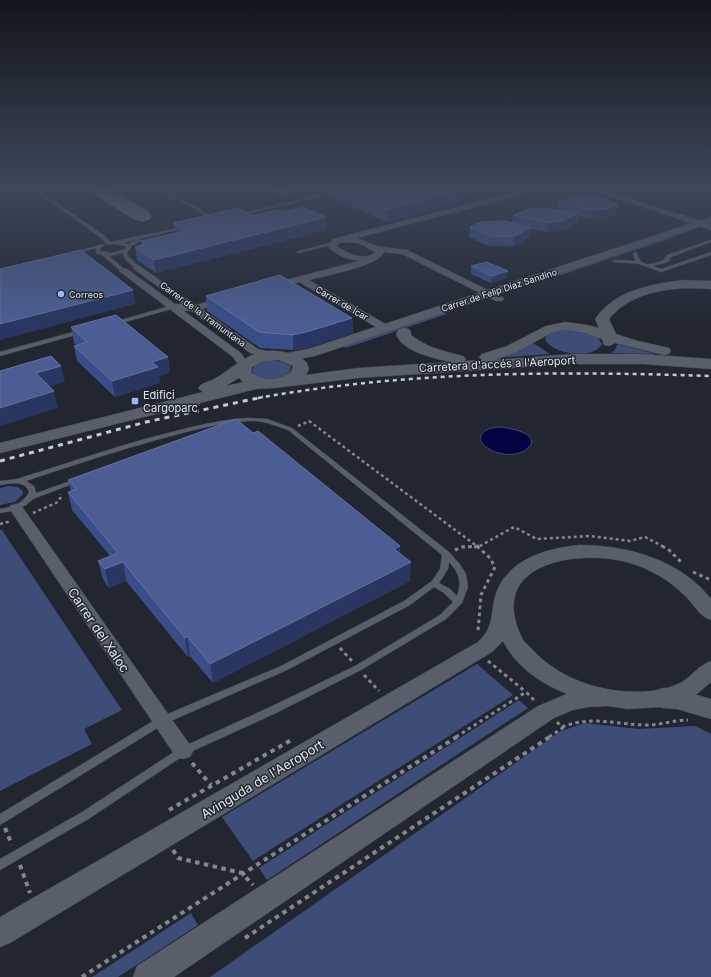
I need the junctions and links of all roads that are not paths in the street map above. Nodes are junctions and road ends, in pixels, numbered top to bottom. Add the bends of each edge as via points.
1 (370, 232) edge
2 (97, 233) edge
3 (162, 233) edge
4 (368, 233) edge
5 (684, 233) edge
6 (692, 233) edge
7 (153, 235) junction
8 (711, 241) edge
9 (337, 242) junction
10 (365, 243) junction
11 (109, 244) junction
12 (103, 245) junction
13 (128, 249) junction
14 (298, 252) dead end
15 (711, 253) edge
16 (102, 254) junction
17 (374, 254) junction
18 (349, 255) junction
19 (638, 258) junction
20 (650, 266) junction
21 (138, 268) joint
22 (329, 270) junction
23 (124, 271) joint
24 (300, 278) junction
25 (711, 285) edge
26 (266, 288) edge
27 (487, 294) junction
28 (231, 298) edge
29 (499, 299) junction
30 (173, 307) junction
31 (194, 308) junction
32 (106, 325) edge
33 (385, 328) junction
34 (83, 331) edge
35 (404, 332) junction
36 (539, 334) junction
37 (608, 336) junction
38 (0, 354) edge
39 (271, 355) junction
40 (287, 357) junction
41 (711, 358) edge
42 (579, 359) junction
43 (465, 360) junction
44 (711, 364) edge
45 (243, 367) junction
46 (301, 367) junction
47 (283, 382) junction
48 (266, 383) junction
49 (264, 420) junction
50 (207, 433) edge
51 (0, 439) edge
52 (0, 448) edge
53 (84, 478) edge
54 (18, 481) junction
55 (0, 484) edge
56 (31, 497) junction
57 (8, 509) edge
58 (446, 554) junction
59 (676, 577) junction
60 (433, 584) junction
61 (711, 589) edge
62 (457, 603) junction
63 (503, 609) junction
64 (711, 613) edge
65 (711, 669) edge
66 (606, 698) junction
67 (663, 698) junction
68 (701, 715) edge
69 (161, 721) junction
70 (183, 751) junction
71 (0, 820) edge
72 (0, 866) edge
73 (0, 933) edge
74 (148, 977) edge

1 - 10 street via 364,238
2 - 11 lane
3 - 7 lane
4 - 9 street
5 - 27 street, Carrer de Felip Díaz Sandino
6 - 19 street, Carrer de Felip Díaz Sandino
7 - 11 lane
7 - 13 lane via 130,245
8 - 20 lane via 669,256 666,261
9 - 10 street via 354,239
9 - 14 lane
9 - 18 street via 334,248
10 - 17 street
11 - 12 lane
11 - 13 lane via 123,244
12 - 16 lane via 97,250
12 - 16 lane via 70,254
13 - 16 lane via 114,254
13 - 21 lane via 125,253 127,258
15 - 20 lane via 661,271
16 - 23 lane
17 - 18 street via 358,258
17 - 22 street via 365,262
17 - 27 street via 398,255 422,262
18 - 22 street via 342,264
19 - 20 lane
19 - 29 street, Carrer de Felip Díaz Sandino via 614,261
21 - 31 street, Carrer de la Tramuntana
22 - 24 street
23 - 30 street, Carrer de la Tramuntana
24 - 26 street
24 - 33 street, Carrer de Ícar
25 - 37 main road via 692,283 669,286 619,302 607,311 602,319
27 - 29 street
27 - 33 street, Carrer de Felip Díaz Sandino
28 - 31 street
29 - 35 street, Carrer de Felip Díaz Sandino
30 - 31 street
30 - 32 lane
30 - 45 street, Carrer de la Tramuntana via 237,355
31 - 39 street, Carrer de la Tramuntana via 254,351
33 - 40 street, Carrer de Felip Díaz Sandino via 310,353
34 - 38 lane
35 - 43 main road via 404,337 423,350
35 - 46 street, Carrer de Felip Díaz Sandino
36 - 37 main road, Carretera d'accés a l'Aeroport via 552,328 572,326
36 - 42 main road via 538,341 542,346 552,352
36 - 43 main road, Carretera d'accés a l'Aeroport via 500,354
37 - 41 main road, Carretera d'accés a l'Aeroport via 645,348
37 - 42 main road via 607,350
39 - 40 main road
39 - 45 main road via 255,359
40 - 46 main road via 298,362
42 - 44 main road, Carretera d'accés a l'Aeroport via 642,359
42 - 47 main road, Carretera d'accés a l'Aeroport via 358,372
43 - 46 main road, Carretera d'accés a l'Aeroport via 335,370 310,370
45 - 48 main road via 243,373 248,378
45 - 51 main road via 218,384 206,388
46 - 47 main road via 298,375
47 - 48 main road, Carretera d'accés a l'Aeroport
48 - 52 main road via 234,388
49 - 50 lane
49 - 54 lane via 222,422 168,434 129,444
49 - 58 lane via 290,429
53 - 56 lane
54 - 55 lane
54 - 56 lane via 32,488
56 - 57 lane via 22,505
57 - 69 street, Carrer del Xaloc
58 - 60 lane via 444,569
58 - 62 lane via 462,574 464,587
59 - 61 street
59 - 63 street, Avinguda de l'Aeroport via 630,557 601,552 568,552 539,561 517,576 505,597
59 - 64 street via 695,592
60 - 62 lane via 453,594
60 - 69 lane via 407,603 284,668
62 - 70 lane via 443,617 358,668
63 - 66 street via 509,633 525,657 538,668 569,686
63 - 73 street, Avinguda de l'Aeroport via 503,619 494,640 478,652
65 - 67 street via 695,685
66 - 67 street
66 - 74 street via 567,701 546,712 271,908
67 - 68 main road via 676,699
69 - 70 street, Carrer del Xaloc
69 - 71 lane
70 - 72 lane via 86,815

